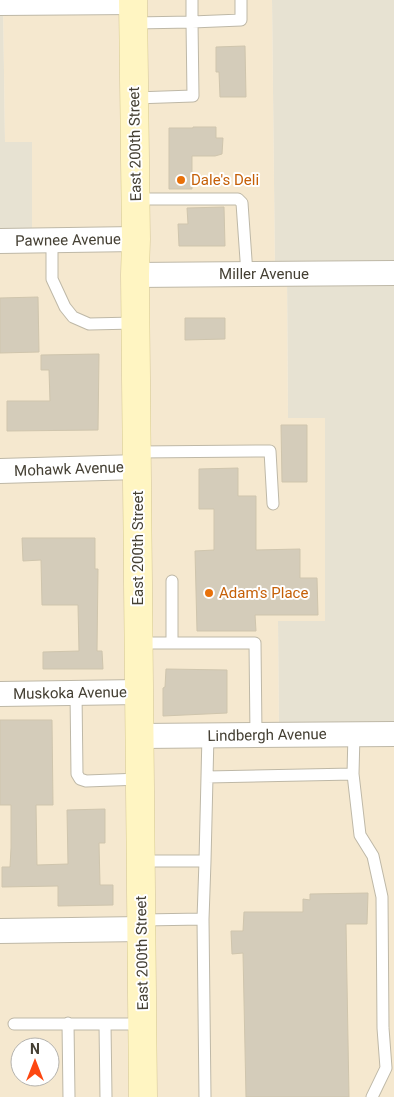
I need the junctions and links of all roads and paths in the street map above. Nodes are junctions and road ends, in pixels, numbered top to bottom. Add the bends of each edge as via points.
1 (192, 0) edge
2 (241, 0) edge
3 (0, 4) edge
4 (133, 8) edge
5 (192, 22) junction
6 (134, 98) junction
7 (136, 199) junction
8 (136, 239) junction
9 (52, 240) junction
10 (0, 241) edge
11 (394, 273) edge
12 (247, 274) junction
13 (134, 275) junction
14 (136, 322) junction
15 (138, 460) junction
16 (0, 471) edge
17 (273, 504) dead end
18 (172, 581) dead end
19 (139, 643) junction
20 (172, 643) junction
21 (140, 692) junction
22 (76, 693) junction
23 (0, 694) edge
24 (354, 734) junction
25 (394, 734) edge
26 (208, 735) junction
27 (256, 735) junction
28 (140, 736) junction
29 (353, 774) junction
30 (207, 777) junction
31 (140, 779) junction
32 (141, 861) junction
33 (205, 861) junction
34 (203, 919) junction
35 (142, 925) junction
36 (0, 932) edge
37 (68, 1023) junction
38 (14, 1024) dead end
39 (105, 1024) junction
40 (143, 1024) junction
41 (68, 1097) edge
42 (106, 1097) edge
43 (144, 1097) edge
44 (205, 1097) edge
45 (372, 1097) edge

1 - 5 lane
2 - 5 lane via 241,20
3 - 4 street
4 - 5 lane
4 - 6 street, East 200th Street
5 - 6 lane via 193,96
6 - 7 street, East 200th Street
7 - 8 street, East 200th Street
7 - 12 lane via 238,199 242,203
8 - 9 street, Pawnee Avenue
8 - 13 street, East 200th Street
9 - 10 street, Pawnee Avenue
9 - 14 lane via 52,279 73,317 89,324
11 - 12 street, Miller Avenue
12 - 13 street, Miller Avenue
13 - 14 street, East 200th Street
14 - 15 street, East 200th Street
15 - 16 street, Mohawk Avenue
15 - 17 lane via 270,451
15 - 19 street, East 200th Street
18 - 20 lane
19 - 20 lane
19 - 21 street, East 200th Street
20 - 27 lane via 255,643
21 - 22 street, Muskoka Avenue
21 - 28 street, East 200th Street
22 - 23 street, Muskoka Avenue
22 - 31 lane via 77,774 80,779
24 - 25 street, Lindbergh Avenue
24 - 27 street, Lindbergh Avenue
24 - 29 lane
26 - 27 street, Lindbergh Avenue
26 - 28 street, Lindbergh Avenue
26 - 30 lane
28 - 31 street, East 200th Street
29 - 30 lane
29 - 45 lane via 360,836 373,856 382,897 386,1068
30 - 33 lane
31 - 32 street, East 200th Street
32 - 33 lane
32 - 35 street, East 200th Street
33 - 34 lane
34 - 35 lane
34 - 44 lane
35 - 36 street
35 - 40 street, East 200th Street
37 - 38 lane
37 - 39 lane
37 - 41 lane
39 - 40 lane
39 - 42 lane
40 - 43 street, East 200th Street

